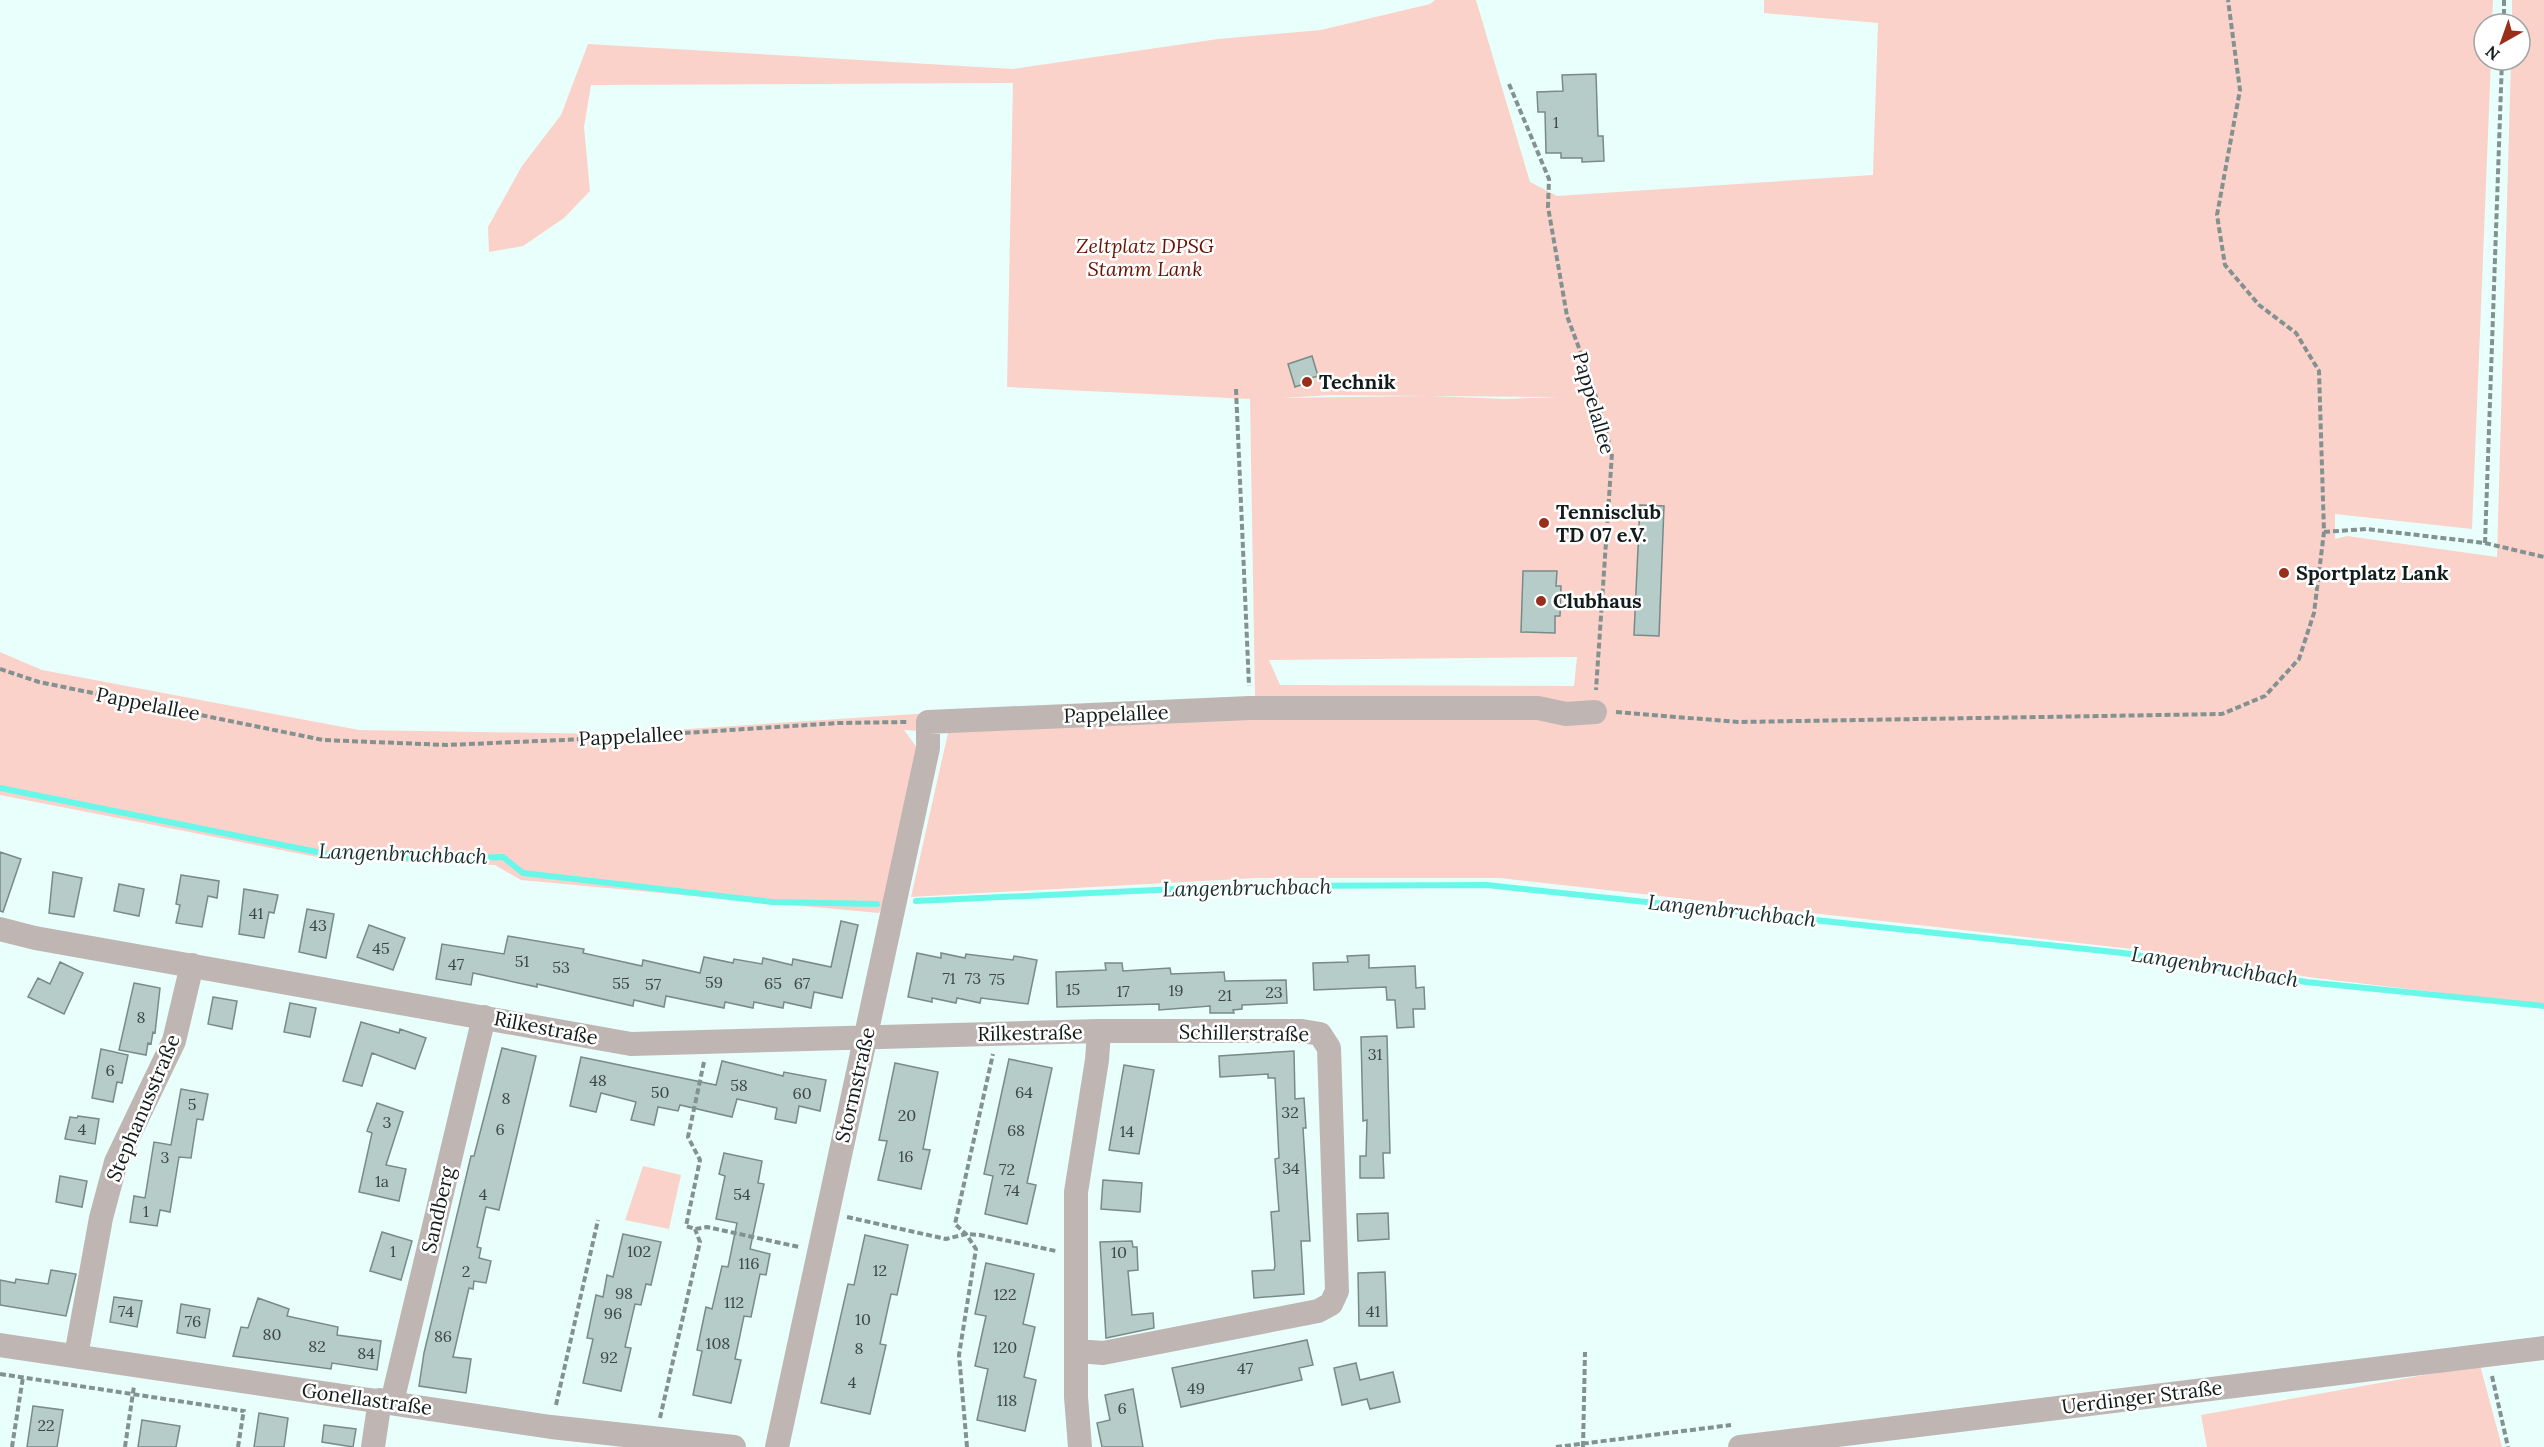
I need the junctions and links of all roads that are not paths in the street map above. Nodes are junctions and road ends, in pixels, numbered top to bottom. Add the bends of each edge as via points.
1 (1595, 712) road end
2 (928, 722) joint
3 (0, 929) edge
4 (192, 965) junction
5 (484, 1017) junction
6 (1099, 1031) junction
7 (867, 1037) junction
8 (0, 1345) edge
9 (2544, 1348) edge
10 (1077, 1351) junction
11 (76, 1356) junction
12 (386, 1401) junction
13 (664, 1443) edge
14 (373, 1447) edge
15 (734, 1447) edge
16 (777, 1447) edge
17 (1080, 1447) edge
18 (1740, 1447) edge

1 - 2 street, Pappelallee via 1566,714 1538,708 1250,708
2 - 7 street, Stormstraße via 928,748
3 - 4 street, Rilkestraße
4 - 5 street, Rilkestraße
4 - 11 street, Stephanusstraße via 174,1041 116,1162 101,1218
5 - 7 street, Rilkestraße via 631,1044
5 - 12 street, Sandberg
6 - 7 street, Rilkestraße
6 - 10 street via 1076,1192
6 - 10 street, Schillerstraße via 1312,1031 1325,1040 1329,1048 1337,1291 1331,1304 1318,1311 1103,1353
7 - 16 street, Stormstraße via 825,1212
8 - 11 street, Gonellastraße
9 - 18 street, Uerdinger Straße
10 - 17 street
11 - 12 street, Gonellastraße
12 - 13 street, Gonellastraße
12 - 14 street, Sandberg
13 - 15 street, Gonellastraße

